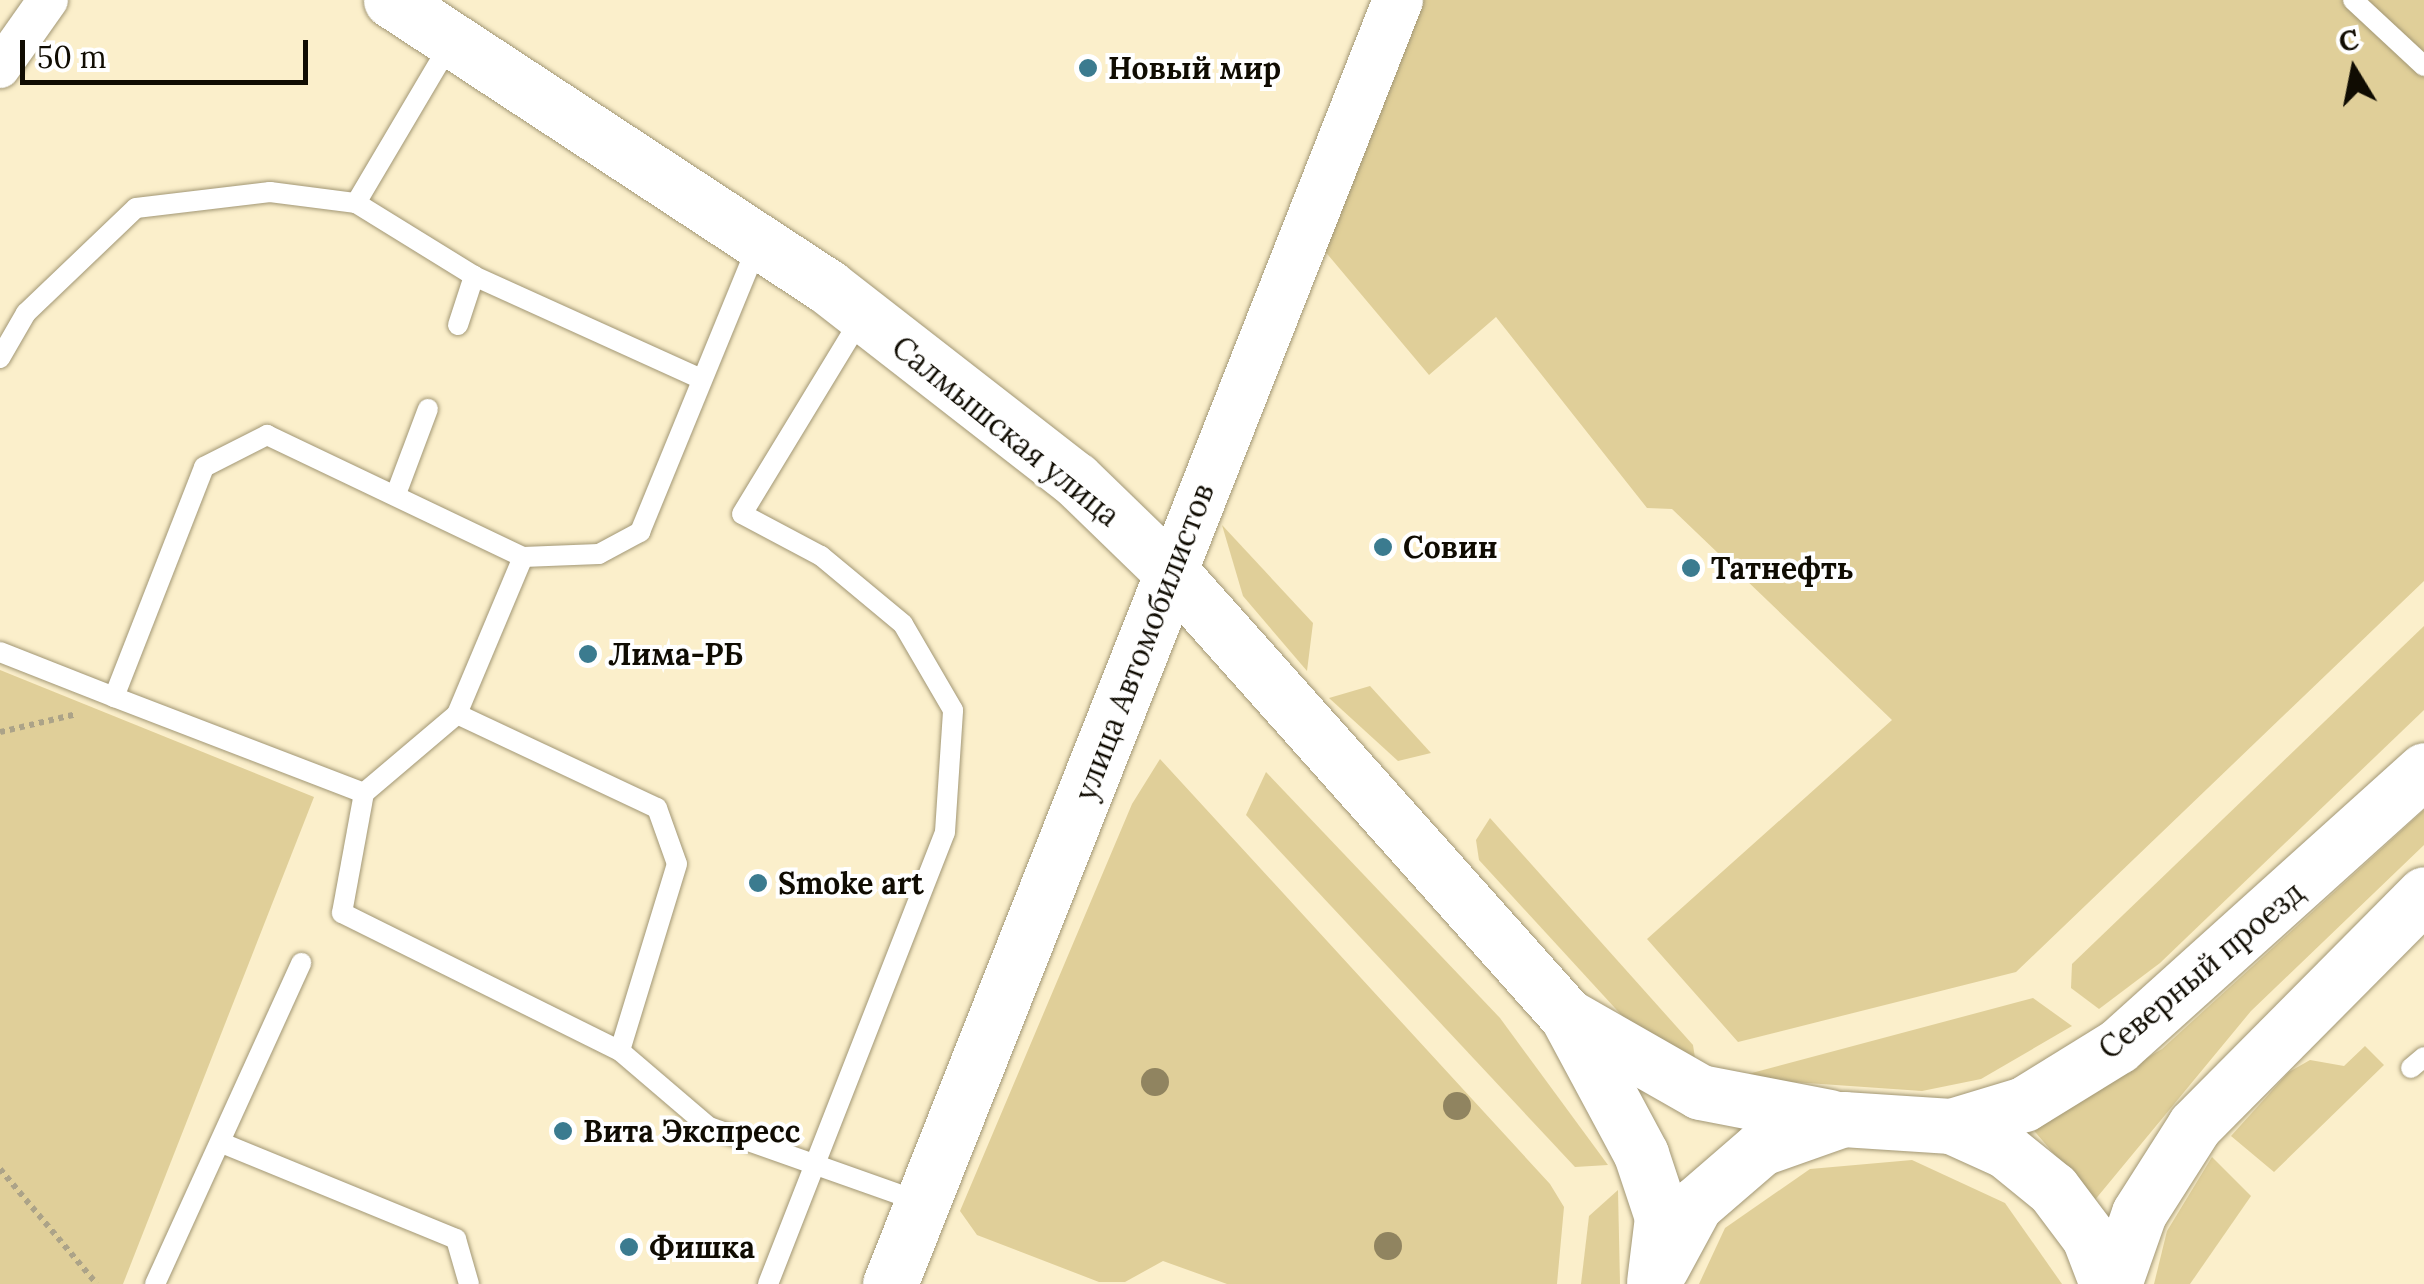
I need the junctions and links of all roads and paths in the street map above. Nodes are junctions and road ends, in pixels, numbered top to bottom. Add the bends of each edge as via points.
1 (48, 0) edge
2 (390, 0) edge
3 (1398, 0) edge
4 (2353, 0) edge
5 (452, 41) junction
6 (2424, 66) edge
7 (0, 68) edge
8 (356, 203) junction
9 (760, 240) junction
10 (474, 276) junction
11 (862, 314) junction
12 (458, 325) dead end
13 (0, 358) edge
14 (697, 377) junction
15 (428, 409) dead end
16 (396, 494) junction
17 (523, 557) junction
18 (1172, 572) junction
19 (0, 652) edge
20 (114, 697) junction
21 (458, 714) junction
22 (0, 732) edge
23 (2424, 770) edge
24 (364, 793) junction
25 (2424, 894) edge
26 (302, 963) dead end
27 (1567, 1016) junction
28 (620, 1051) junction
29 (1843, 1119) junction
30 (1951, 1126) junction
31 (222, 1143) junction
32 (816, 1163) junction
33 (0, 1169) edge
34 (923, 1203) junction
35 (1654, 1283) edge
36 (98, 1284) edge
37 (155, 1284) edge
38 (469, 1284) edge
39 (768, 1284) edge
40 (890, 1284) edge
41 (2111, 1284) edge

1 - 7 street
2 - 5 main road, Салмышская улица
3 - 18 street, улица Автомобилистов
4 - 6 lane
5 - 8 lane
5 - 9 main road, Салмышская улица
8 - 10 lane
8 - 13 lane via 270,192 136,208 26,313
9 - 11 main road, Салмышская улица
9 - 14 lane
10 - 12 lane
10 - 14 lane
11 - 18 main road, Салмышская улица via 1076,480
11 - 32 lane via 742,514 821,556 903,624 953,710 944,832
14 - 17 lane via 640,532 599,554
15 - 16 lane
16 - 17 lane
16 - 20 lane via 267,436 204,466
17 - 21 lane
18 - 27 main road, Салмышская улица
18 - 34 main road, улица Автомобилистов
19 - 20 lane
20 - 22 path
20 - 24 lane
21 - 24 lane
21 - 28 lane via 657,808 678,864
23 - 30 main road, Северный проезд via 2118,1046 2024,1104
24 - 28 lane via 342,912
25 - 41 main road via 2196,1125 2139,1213
26 - 31 lane
27 - 29 main road via 1700,1092
27 - 35 main road via 1641,1154 1662,1217
28 - 32 lane via 709,1127
29 - 30 main road
29 - 35 main road via 1761,1148 1721,1182 1695,1205
30 - 41 main road via 2006,1151 2052,1188 2089,1237
31 - 37 lane
31 - 38 lane via 456,1239
32 - 34 lane
32 - 39 lane
33 - 36 path
34 - 40 main road, улица Автомобилистов

